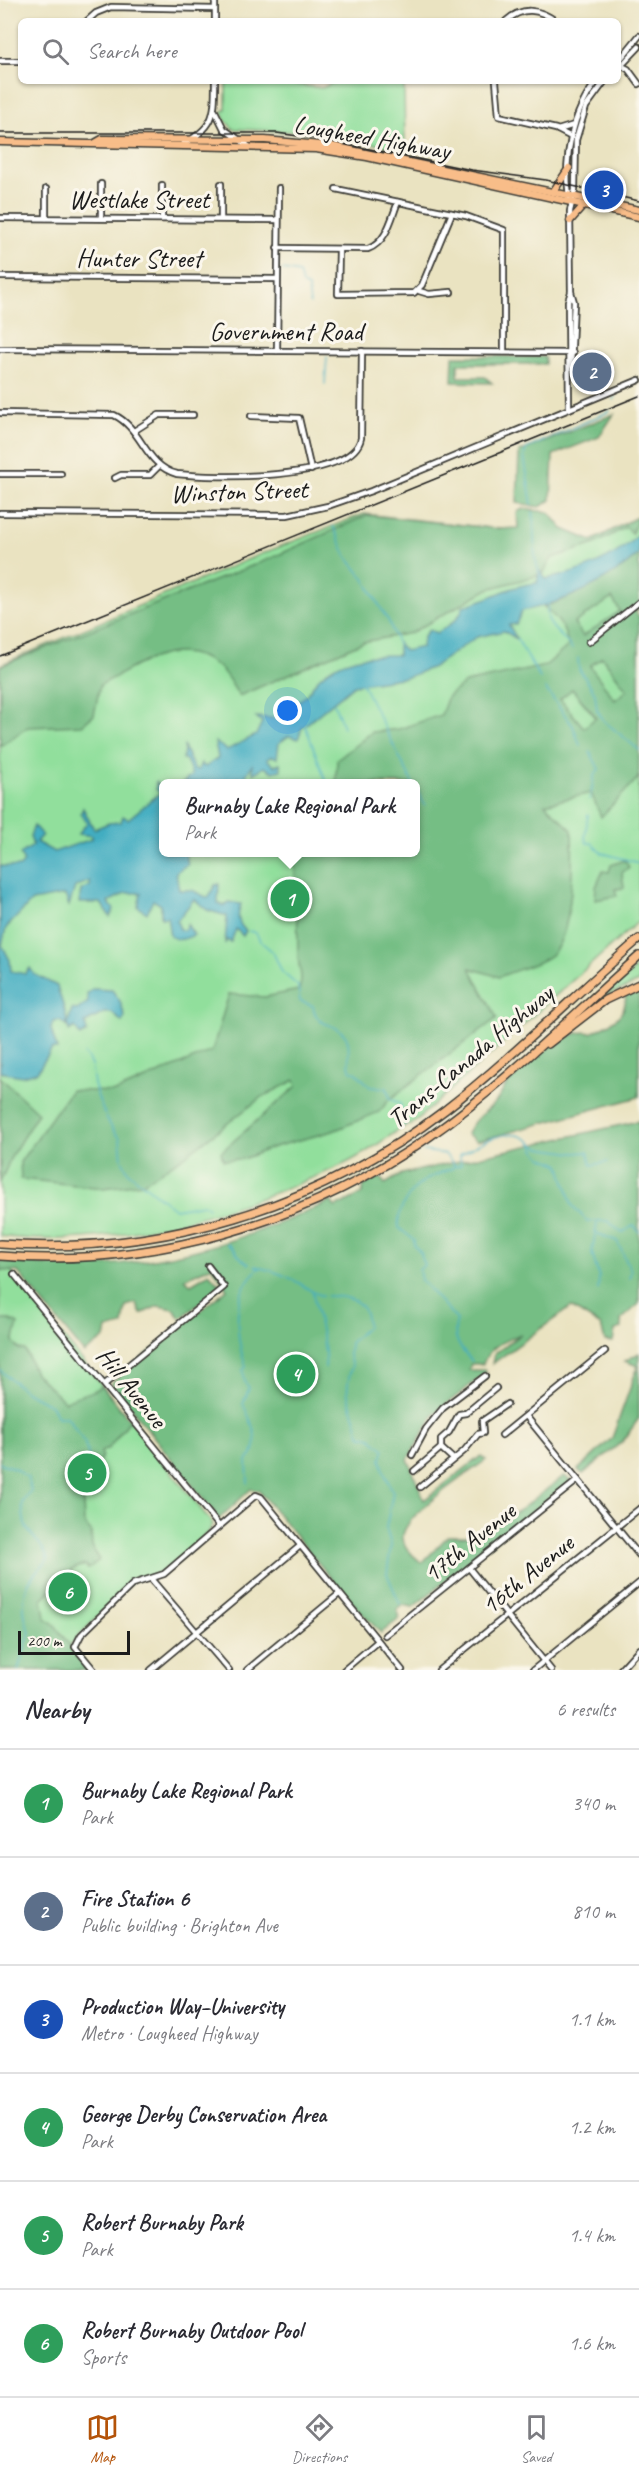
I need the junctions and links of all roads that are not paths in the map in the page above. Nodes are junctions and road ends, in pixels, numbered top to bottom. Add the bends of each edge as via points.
1 (215, 0) edge
2 (215, 9) junction
3 (90, 18) edge
4 (215, 18) edge
5 (510, 18) edge
6 (552, 18) edge
7 (639, 36) edge
8 (639, 47) edge
9 (0, 61) edge
10 (18, 61) edge
11 (621, 62) edge
12 (621, 63) edge
13 (621, 67) edge
14 (215, 84) edge
15 (496, 84) edge
16 (595, 84) edge
17 (603, 84) edge
18 (639, 84) edge
19 (215, 111) junction
20 (574, 125) junction
21 (558, 130) junction
22 (571, 137) junction
23 (192, 140) junction
24 (239, 140) junction
25 (576, 140) junction
26 (0, 142) edge
27 (95, 143) junction
28 (178, 147) junction
29 (250, 147) junction
30 (569, 168) junction
31 (101, 184) dead end
32 (221, 184) dead end
33 (162, 185) dead end
34 (279, 188) dead end
35 (46, 189) dead end
36 (336, 189) dead end
37 (553, 192) junction
38 (571, 198) junction
39 (398, 202) junction
40 (584, 205) junction
41 (639, 210) edge
42 (452, 213) junction
43 (639, 217) edge
44 (0, 218) edge
45 (46, 218) junction
46 (102, 218) junction
47 (162, 219) junction
48 (221, 219) junction
49 (277, 220) junction
50 (570, 221) junction
51 (277, 248) junction
52 (339, 249) junction
53 (0, 277) edge
54 (277, 279) junction
55 (419, 291) junction
56 (451, 292) dead end
57 (0, 349) edge
58 (277, 351) junction
59 (362, 351) junction
60 (504, 352) junction
61 (570, 353) junction
62 (639, 380) edge
63 (569, 409) junction
64 (0, 412) edge
65 (194, 415) dead end
66 (251, 416) dead end
67 (134, 431) junction
68 (159, 466) junction
69 (311, 471) junction
70 (0, 474) edge
71 (61, 474) dead end
72 (115, 478) dead end
73 (0, 513) edge
74 (639, 602) edge
75 (589, 642) dead end
76 (639, 933) edge
77 (639, 939) edge
78 (619, 956) junction
79 (639, 956) edge
80 (639, 984) edge
81 (524, 1061) junction
82 (0, 1244) edge
83 (0, 1256) edge
84 (208, 1266) dead end
85 (14, 1274) dead end
86 (605, 1351) dead end
87 (485, 1376) dead end
88 (105, 1384) junction
89 (496, 1388) dead end
90 (507, 1404) dead end
91 (448, 1406) junction
92 (459, 1414) junction
93 (526, 1416) junction
94 (502, 1435) dead end
95 (441, 1448) junction
96 (412, 1455) dead end
97 (452, 1458) junction
98 (414, 1471) dead end
99 (578, 1480) junction
100 (420, 1487) dead end
101 (639, 1509) edge
102 (219, 1526) junction
103 (616, 1527) junction
104 (300, 1546) junction
105 (639, 1555) edge
106 (469, 1568) junction
107 (152, 1580) junction
108 (639, 1583) edge
109 (339, 1594) junction
110 (506, 1615) junction
111 (197, 1632) junction
112 (385, 1635) dead end
113 (378, 1641) junction
114 (639, 1649) edge
115 (544, 1662) junction
116 (94, 1670) edge
117 (151, 1670) edge
118 (229, 1670) edge
119 (247, 1670) edge
120 (344, 1670) edge
121 (402, 1670) edge
122 (439, 1670) edge
123 (533, 1670) edge
124 (551, 1670) edge
125 (620, 1670) edge

1 - 2 street
2 - 3 street via 111,8
2 - 4 street
5 - 6 street via 529,10
7 - 11 street
8 - 12 street
9 - 10 street
13 - 18 street
14 - 19 street
15 - 21 street via 499,116
16 - 20 street
17 - 25 street via 586,107
19 - 23 street via 206,129
19 - 24 street via 224,129
20 - 21 street
20 - 22 street
21 - 22 street
22 - 25 street
22 - 30 street
23 - 24 main road, Lougheed Highway
23 - 27 main road, Lougheed Highway via 102,139
23 - 28 street
24 - 29 street
24 - 37 main road, Lougheed Highway via 357,150
25 - 38 street
26 - 27 main road, Lougheed Highway
27 - 28 main road, Lougheed Highway
28 - 29 main road, Lougheed Highway
29 - 38 main road, Lougheed Highway via 316,149 367,157
30 - 37 main road
30 - 38 street
31 - 46 street
32 - 48 street
33 - 47 street
34 - 49 street
35 - 45 street
36 - 39 street
37 - 38 main road, Lougheed Highway
38 - 40 main road, Lougheed Highway
38 - 41 main road, Lougheed Highway
38 - 50 street
39 - 42 street
39 - 52 street via 380,242 368,249
40 - 43 main road, Lougheed Highway
40 - 50 main road
42 - 55 street
42 - 60 street via 504,230
44 - 45 street, Westlake Street
45 - 46 street, Westlake Street
46 - 47 street, Westlake Street
47 - 48 street, Westlake Street
48 - 49 street, Westlake Street
49 - 51 street
50 - 61 street
51 - 52 street
51 - 54 street
52 - 55 street via 339,294 409,295
53 - 54 street, Hunter Street
54 - 58 street
55 - 56 street
57 - 58 street, Government Road
58 - 59 street, Government Road
59 - 60 street, Government Road
59 - 69 street via 359,444 351,454
60 - 61 street, Government Road
61 - 63 street
62 - 63 street, Winston Street
63 - 73 street, Winston Street via 370,491 306,512
64 - 67 street via 107,413 121,418
65 - 67 street via 159,415
66 - 69 street via 298,418
67 - 68 street
68 - 69 street via 183,474 286,475
68 - 72 street via 150,475
70 - 71 street
74 - 75 street
76 - 78 highway
77 - 78 highway, Trans-Canada Highway
78 - 82 highway, Trans-Canada Highway via 447,1108 388,1150 317,1188 228,1220 164,1235 78,1245
79 - 81 highway, Trans-Canada Highway
80 - 81 highway via 605,1000
81 - 83 highway, Trans-Canada Highway via 446,1124 381,1168 270,1220 201,1240 137,1252 50,1258
84 - 88 street via 224,1287
85 - 88 street, Hill Avenue
86 - 93 street
87 - 91 street
88 - 102 street, Hill Avenue
89 - 92 street via 466,1413
90 - 97 street via 482,1421 483,1432
91 - 92 street
91 - 96 street via 426,1429
92 - 95 street via 441,1439
93 - 94 street
93 - 99 street
95 - 97 street
95 - 98 street
97 - 100 street
99 - 103 street
99 - 106 street, 17th Avenue
101 - 103 street, 16th Avenue
102 - 104 street via 253,1496 261,1497
102 - 107 street
103 - 105 street
103 - 110 street, 16th Avenue
104 - 109 street
104 - 111 street
106 - 110 street
106 - 112 street, 17th Avenue
107 - 111 street
107 - 116 street via 133,1584 81,1635 75,1647
108 - 115 street
109 - 113 street
109 - 119 street
110 - 115 street
110 - 122 street, 16th Avenue
111 - 117 street
111 - 118 street
113 - 120 street
113 - 121 street
114 - 125 street
115 - 123 street
115 - 124 street

